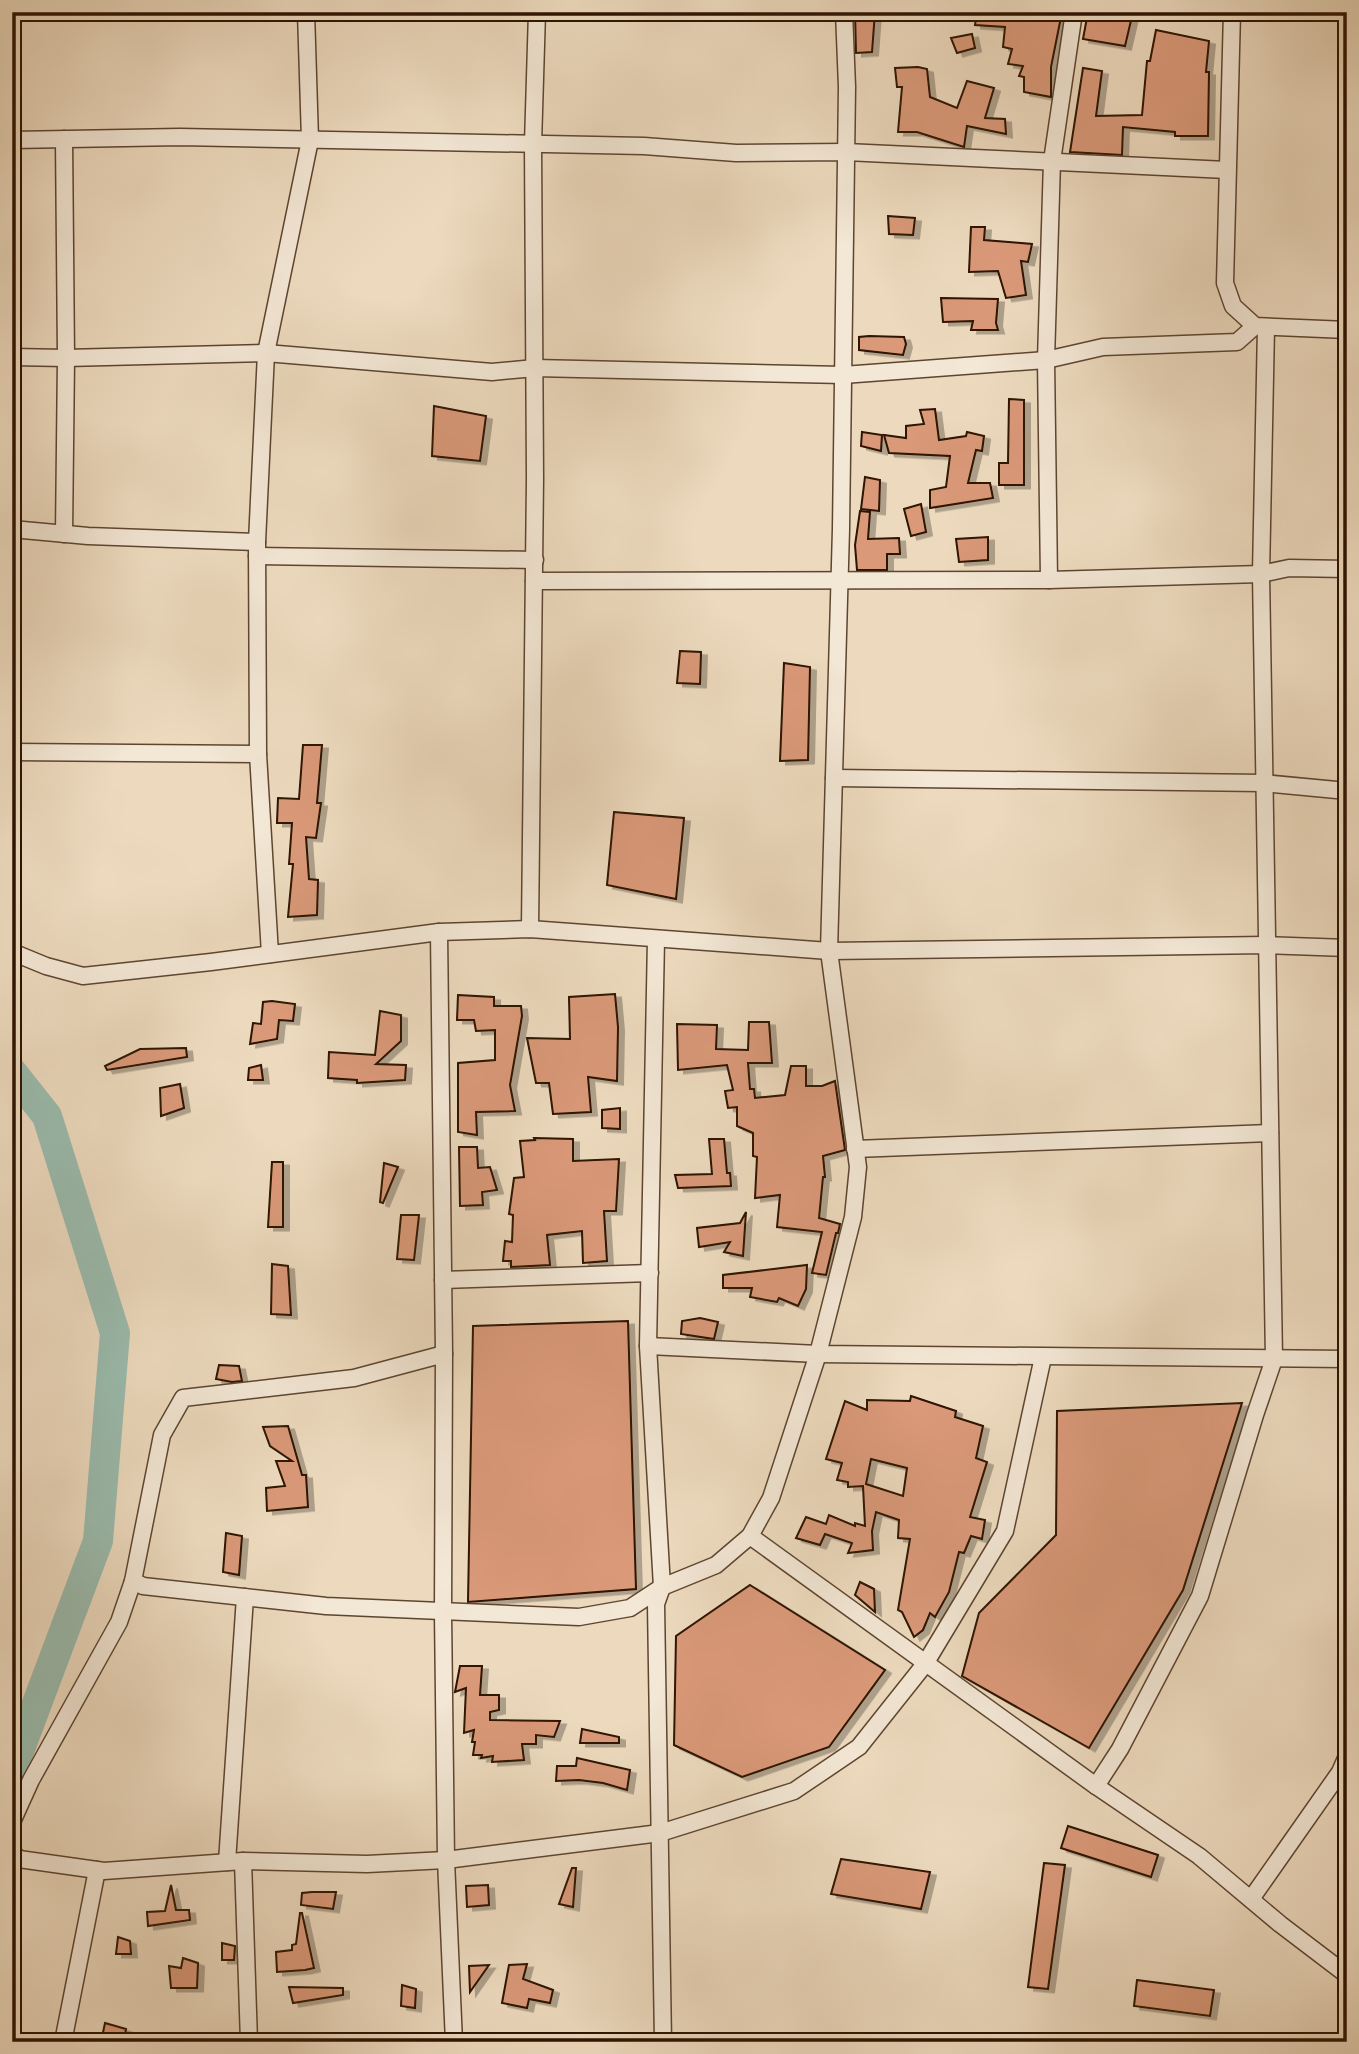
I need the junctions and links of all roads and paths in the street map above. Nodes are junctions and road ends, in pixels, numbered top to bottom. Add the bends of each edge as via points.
1 (306, 12) edge
2 (537, 12) edge
3 (844, 12) edge
4 (1074, 12) edge
5 (1232, 12) edge
6 (12, 139) edge
7 (64, 139) junction
8 (310, 140) junction
9 (533, 144) junction
10 (846, 152) junction
11 (1052, 162) junction
12 (1227, 170) junction
13 (1260, 327) junction
14 (1347, 330) edge
15 (266, 353) junction
16 (12, 356) edge
17 (66, 358) junction
18 (1046, 360) junction
19 (535, 368) junction
20 (842, 375) junction
21 (12, 529) edge
22 (64, 534) junction
23 (257, 549) junction
24 (535, 560) junction
25 (1347, 569) edge
26 (1261, 574) junction
27 (1049, 580) junction
28 (534, 581) junction
29 (839, 581) junction
30 (12, 752) edge
31 (258, 754) junction
32 (834, 778) junction
33 (1264, 783) junction
34 (1347, 791) edge
35 (530, 929) junction
36 (439, 932) junction
37 (656, 939) junction
38 (1266, 945) junction
39 (1347, 948) edge
40 (829, 951) junction
41 (12, 952) edge
42 (270, 954) junction
43 (1270, 1133) junction
44 (855, 1149) junction
45 (650, 1273) junction
46 (443, 1280) junction
47 (648, 1346) junction
48 (818, 1353) junction
49 (444, 1354) junction
50 (1043, 1357) junction
51 (1274, 1359) junction
52 (1347, 1359) edge
53 (750, 1536) junction
54 (133, 1581) junction
55 (662, 1587) junction
56 (245, 1597) junction
57 (443, 1613) junction
58 (925, 1664) junction
59 (1347, 1756) edge
60 (1096, 1786) junction
61 (12, 1822) edge
62 (660, 1833) junction
63 (12, 1852) edge
64 (446, 1860) junction
65 (235, 1861) junction
66 (97, 1870) junction
67 (1251, 1899) junction
68 (1347, 1975) edge
69 (64, 2042) edge
70 (249, 2042) edge
71 (454, 2042) edge
72 (663, 2042) edge

1 - 8 street
2 - 9 street
3 - 10 street
4 - 11 street
5 - 12 street
6 - 7 street
7 - 8 street
7 - 17 street
8 - 9 street
8 - 15 street
9 - 10 street via 736,153
9 - 19 street
10 - 11 street
10 - 20 street
11 - 12 street
11 - 18 street
12 - 13 street via 1225,283 1233,306
13 - 14 street
13 - 18 street via 1237,342 1103,347
13 - 26 street
15 - 17 street
15 - 19 street via 492,372
15 - 23 street
16 - 17 street
17 - 22 street
18 - 20 street
18 - 27 street
19 - 20 street
19 - 24 street
20 - 29 street
21 - 22 street
22 - 23 street
23 - 24 street
23 - 31 street
24 - 28 street
25 - 26 street via 1289,568
26 - 27 street
26 - 33 street
27 - 29 street
28 - 29 street
28 - 35 street
29 - 32 street
30 - 31 street
31 - 42 street
32 - 33 street
32 - 40 street
33 - 34 street
33 - 38 street
35 - 36 street
35 - 37 street
36 - 42 street
36 - 46 street
37 - 40 street
37 - 45 street
38 - 39 street
38 - 40 street
38 - 43 street
40 - 44 street
41 - 42 street via 83,976
43 - 44 street
43 - 51 street
44 - 48 street via 858,1167 853,1217
45 - 46 street
45 - 47 street
46 - 49 street
47 - 48 street
47 - 55 street
48 - 50 street
48 - 53 street via 771,1498
49 - 54 street via 354,1378 183,1398 162,1435
49 - 57 street
50 - 51 street
50 - 58 street via 1005,1531
51 - 52 street
51 - 60 street via 1200,1596
53 - 55 street via 716,1565
53 - 58 street
54 - 56 street via 143,1586
54 - 61 street via 119,1622
55 - 57 street via 631,1608 579,1618
55 - 62 street via 656,1604
56 - 57 street
56 - 65 street
57 - 64 street
58 - 60 street
58 - 62 street via 859,1747 794,1791
59 - 67 street
60 - 67 street via 1199,1856
62 - 64 street
62 - 72 street
63 - 66 street via 19,1859
64 - 65 street via 367,1864
64 - 71 street
65 - 66 street
65 - 70 street
66 - 69 street
67 - 68 street

